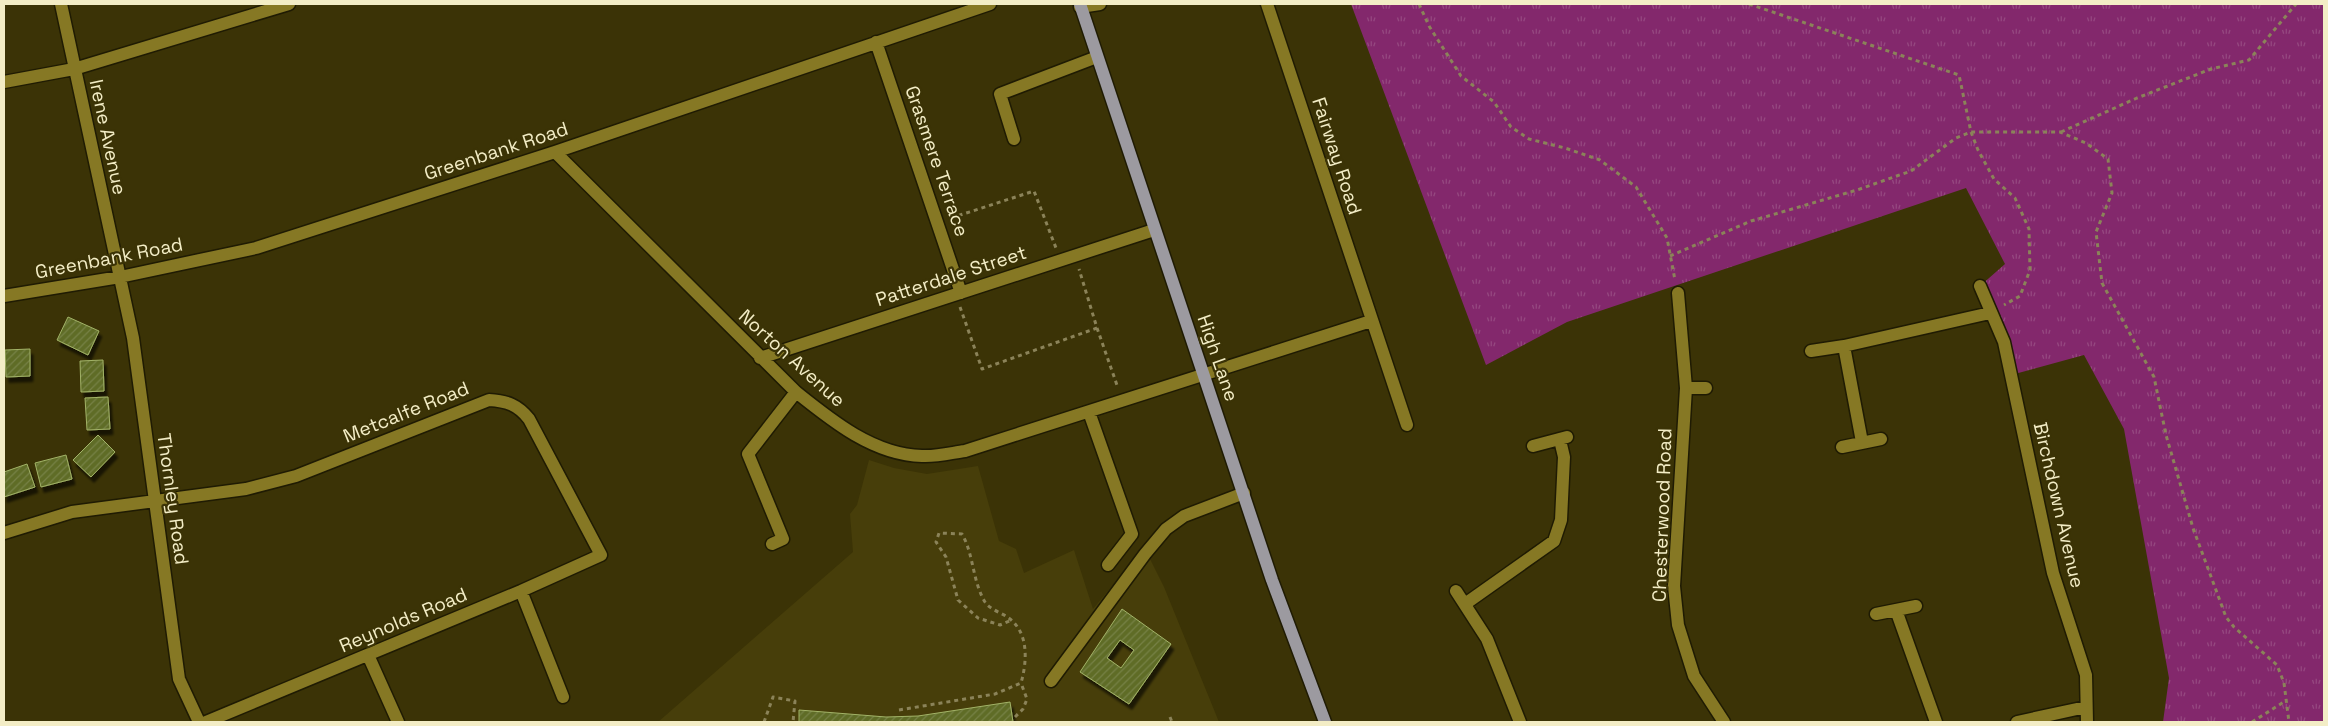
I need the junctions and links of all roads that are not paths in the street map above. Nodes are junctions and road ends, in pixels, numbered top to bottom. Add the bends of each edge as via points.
1 (61, 4) edge
2 (289, 4) edge
3 (990, 4) edge
4 (1100, 4) edge
5 (1268, 4) edge
6 (1080, 5) edge
7 (876, 42) junction
8 (1097, 57) junction
9 (74, 69) junction
10 (4, 82) edge
11 (1014, 139) dead end
12 (555, 152) junction
13 (1154, 230) junction
14 (120, 277) junction
15 (1980, 286) dead end
16 (1678, 292) road end
17 (958, 294) junction
18 (4, 296) edge
19 (1990, 313) junction
20 (1371, 321) junction
21 (1844, 346) junction
22 (1811, 351) dead end
23 (760, 358) junction
24 (1204, 373) junction
25 (1686, 388) junction
26 (1706, 388) dead end
27 (796, 392) junction
28 (1089, 412) junction
29 (1407, 425) dead end
30 (1881, 439) dead end
31 (1862, 442) junction
32 (1533, 446) dead end
33 (1842, 447) dead end
34 (1244, 493) junction
35 (154, 502) junction
36 (4, 533) edge
37 (596, 543) joint
38 (772, 544) dead end
39 (1108, 565) dead end
40 (521, 591) junction
41 (1456, 591) dead end
42 (1465, 604) junction
43 (1916, 606) dead end
44 (1896, 610) junction
45 (1876, 614) dead end
46 (368, 655) junction
47 (1051, 681) dead end
48 (563, 697) dead end
49 (2086, 706) junction
50 (199, 722) edge
51 (206, 722) edge
52 (398, 722) edge
53 (1325, 722) edge
54 (1520, 722) edge
55 (1724, 722) edge
56 (1936, 722) edge
57 (2017, 722) edge
58 (2087, 722) edge

1 - 9 street, Irene Avenue
2 - 9 street
3 - 7 street, Greenbank Road
4 - 6 street
5 - 20 street, Fairway Road
6 - 8 main road, High Lane
7 - 12 street, Greenbank Road
7 - 17 street, Grasmere Terrace via 938,223
8 - 11 street via 1000,94
8 - 13 main road, High Lane
9 - 10 street
9 - 14 street, Irene Avenue
12 - 14 street, Greenbank Road via 256,248
12 - 23 street, Norton Avenue
13 - 17 street, Patterdale Street
13 - 24 main road, High Lane
14 - 18 street, Greenbank Road
14 - 35 street, Thornley Road via 133,338
15 - 19 street, Birchdown Avenue
16 - 25 street, Chesterwood Road
17 - 23 street, Patterdale Street
19 - 21 street
19 - 49 street, Birchdown Avenue via 2004,342 2053,573 2086,675
20 - 24 street, Norton Avenue
20 - 29 street, Fairway Road
21 - 22 street
21 - 31 street
23 - 27 street, Norton Avenue
24 - 28 street, Norton Avenue
24 - 34 main road, High Lane
25 - 26 street
25 - 55 street, Chesterwood Road via 1674,586 1678,625 1694,676
27 - 28 street, Norton Avenue via 831,420 885,450 922,456 965,451
27 - 38 street via 748,454 783,539
28 - 39 street via 1132,534
30 - 31 street
31 - 33 street
32 - 42 street via 1563,439 1561,520 1554,541
34 - 47 street via 1184,516 1166,529
34 - 53 main road, High Lane via 1272,580
35 - 36 street, Metcalfe Road via 72,512
35 - 37 street, Metcalfe Road via 246,489 296,476 475,404 500,400 521,409 529,419
35 - 50 street, Thornley Road via 179,679
37 - 40 street, Reynolds Road via 601,555
40 - 46 street, Reynolds Road
40 - 48 street
41 - 42 street
42 - 54 street via 1487,639
43 - 44 street
44 - 45 street
44 - 56 street
46 - 51 street, Reynolds Road
46 - 52 street
49 - 57 street
49 - 58 street, Birchdown Avenue

